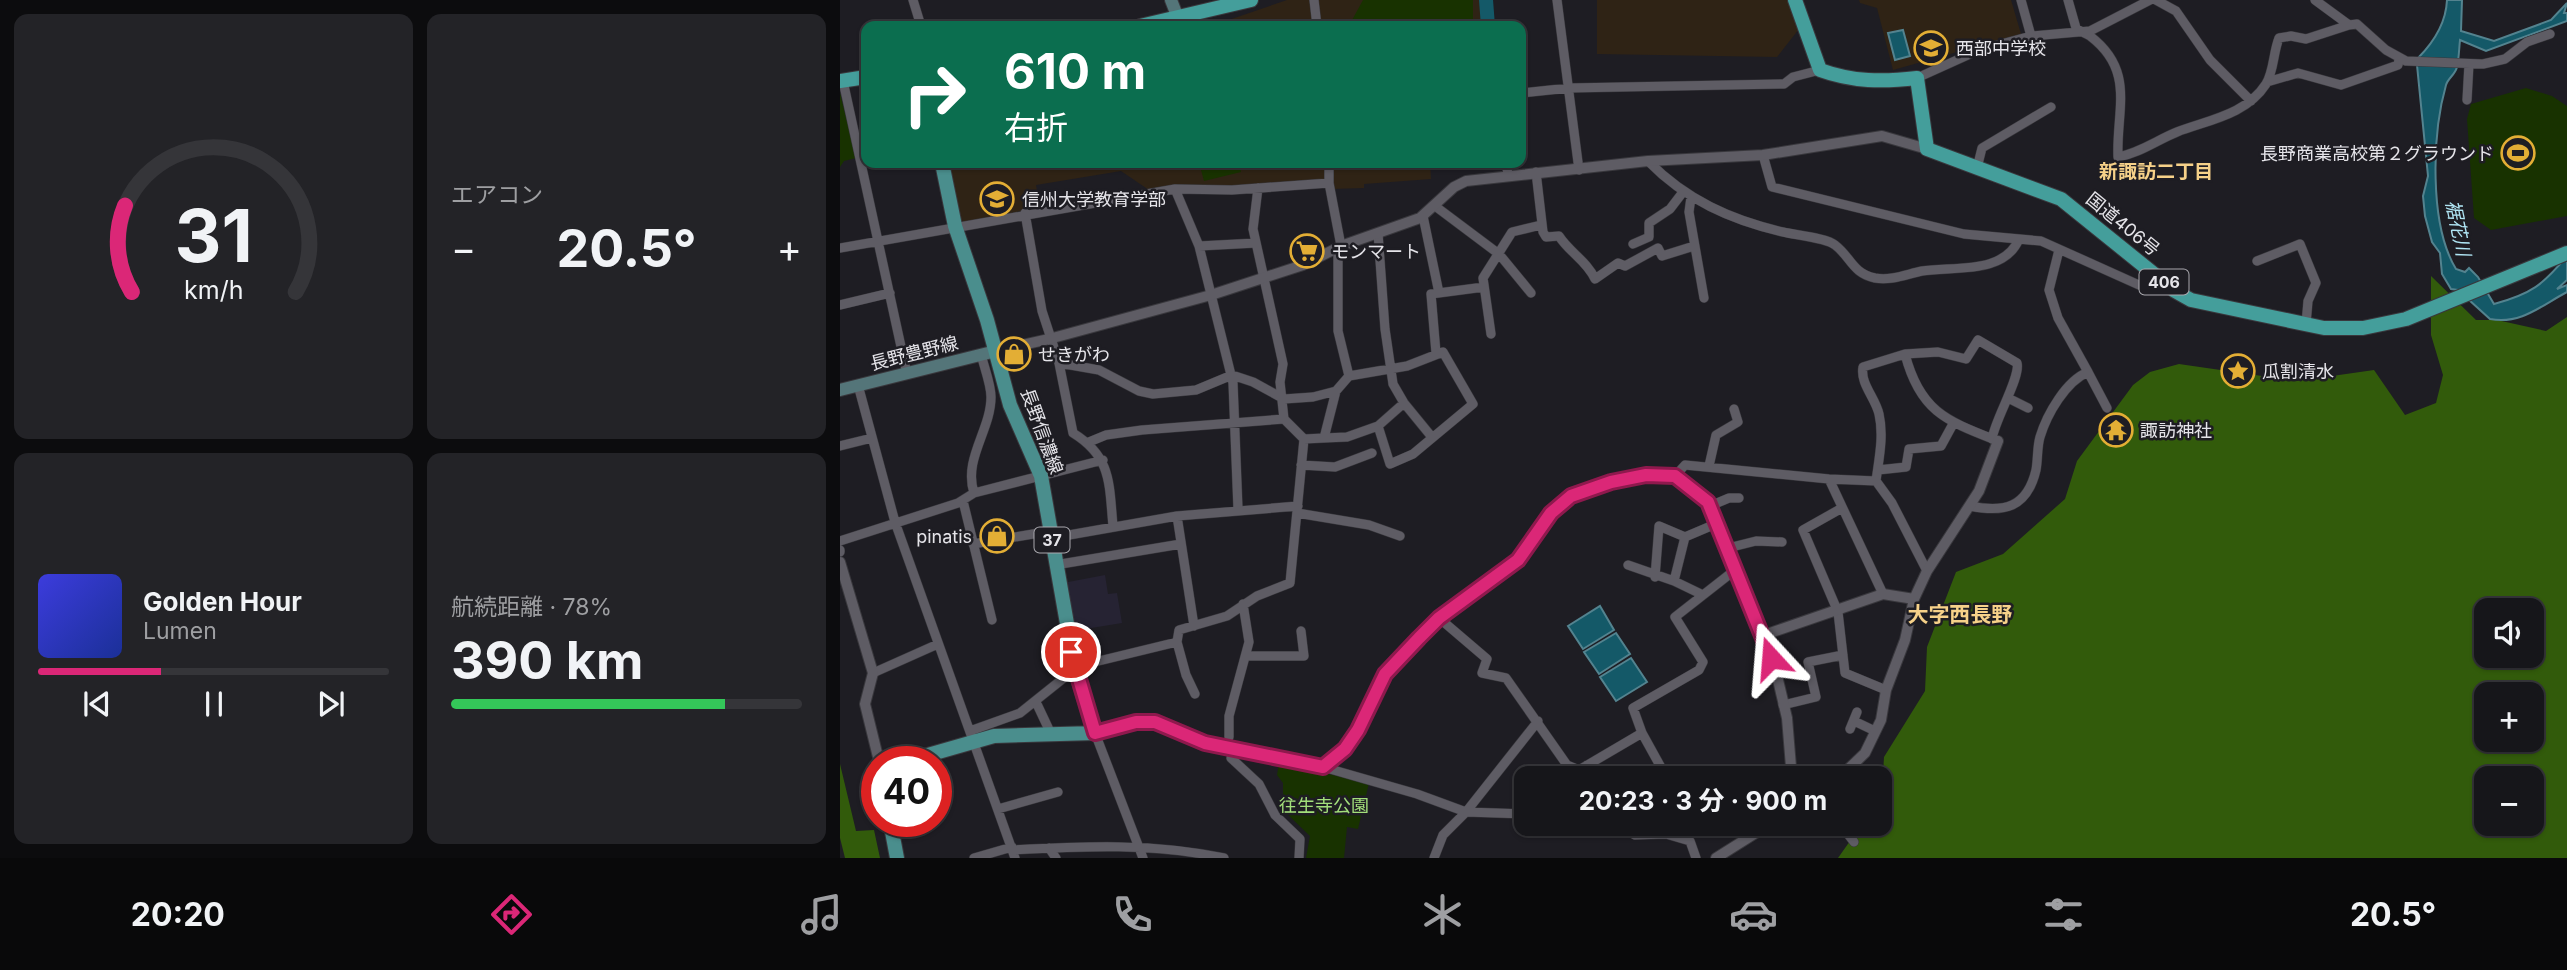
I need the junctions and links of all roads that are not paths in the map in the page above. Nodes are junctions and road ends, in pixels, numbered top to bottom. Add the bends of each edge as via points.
1 (913, 0) edge
2 (1171, 0) edge
3 (1251, 0) edge
4 (1314, 0) edge
5 (1557, 0) edge
6 (1795, 0) edge
7 (2021, 0) edge
8 (2068, 0) edge
9 (2150, 0) edge
10 (2156, 0) edge
11 (2315, 0) edge
12 (1178, 18) junction
13 (919, 21) edge
14 (1164, 21) edge
15 (1316, 21) edge
16 (2348, 25) junction
17 (2078, 31) junction
18 (2550, 34) dead end
19 (2031, 36) junction
20 (2402, 60) junction
21 (2466, 64) junction
22 (1820, 70) junction
23 (861, 78) edge
24 (1917, 78) junction
25 (841, 81) edge
26 (2267, 82) junction
27 (1569, 88) junction
28 (1526, 92) edge
29 (2468, 100) dead end
30 (2251, 101) junction
31 (2051, 107) dead end
32 (1927, 149) junction
33 (1763, 155) junction
34 (1648, 161) junction
35 (861, 167) edge
36 (861, 168) edge
37 (943, 168) edge
38 (1329, 168) edge
39 (1507, 168) edge
40 (1977, 168) junction
41 (1579, 170) junction
42 (1536, 172) junction
43 (1329, 183) junction
44 (1258, 188) junction
45 (1175, 189) junction
46 (1687, 195) junction
47 (1435, 206) junction
48 (1025, 213) junction
49 (1423, 216) junction
50 (1541, 225) junction
51 (955, 226) junction
52 (1378, 233) junction
53 (2019, 239) junction
54 (878, 240) junction
55 (1256, 243) junction
56 (1633, 244) dead end
57 (1199, 246) junction
58 (1694, 246) junction
59 (1340, 247) junction
60 (840, 248) edge
61 (2059, 250) junction
62 (2567, 253) edge
63 (1499, 254) junction
64 (2257, 261) dead end
65 (1264, 278) junction
66 (1484, 287) junction
67 (2175, 291) junction
68 (890, 293) junction
69 (1439, 293) junction
70 (1531, 293) dead end
71 (1211, 295) junction
72 (1704, 298) dead end
73 (840, 305) edge
74 (2306, 324) junction
75 (1491, 334) dead end
76 (1049, 339) junction
77 (996, 351) junction
78 (1436, 353) junction
79 (981, 354) junction
80 (1905, 354) junction
81 (1059, 363) junction
82 (1390, 370) junction
83 (2088, 372) junction
84 (907, 373) junction
85 (1232, 375) junction
86 (1349, 376) junction
87 (859, 385) junction
88 (840, 390) edge
89 (1336, 391) junction
90 (2008, 398) junction
91 (1284, 399) junction
92 (1404, 403) junction
93 (2028, 408) dead end
94 (2107, 408) dead end
95 (1734, 409) dead end
96 (1284, 419) junction
97 (1236, 421) junction
98 (1953, 424) junction
99 (1378, 426) junction
100 (1431, 436) junction
101 (872, 438) junction
102 (1324, 438) junction
103 (1304, 439) junction
104 (1995, 440) junction
105 (1088, 442) junction
106 (840, 446) edge
107 (1372, 453) dead end
108 (1103, 460) junction
109 (1301, 465) junction
110 (1709, 466) junction
111 (1041, 475) junction
112 (1675, 476) junction
113 (1877, 476) junction
114 (1829, 480) junction
115 (974, 493) junction
116 (1740, 498) dead end
117 (963, 500) junction
118 (1710, 506) junction
119 (1970, 506) junction
120 (1842, 508) junction
121 (1238, 509) junction
122 (1297, 510) junction
123 (1177, 516) junction
124 (895, 522) junction
125 (1718, 523) junction
126 (1112, 526) junction
127 (1051, 535) junction
128 (1400, 536) dead end
129 (1685, 537) junction
130 (840, 541) edge
131 (1782, 542) dead end
132 (974, 544) junction
133 (1181, 544) junction
134 (1728, 548) junction
135 (840, 562) edge
136 (1055, 565) junction
137 (1628, 565) dead end
138 (1735, 570) junction
139 (1927, 572) junction
140 (1655, 577) junction
141 (1674, 581) junction
142 (1883, 594) junction
143 (1703, 595) junction
144 (1914, 599) junction
145 (1243, 604) junction
146 (1838, 612) junction
147 (1439, 618) junction
148 (992, 620) dead end
149 (1194, 626) junction
150 (1301, 632) dead end
151 (1764, 635) junction
152 (1177, 642) junction
153 (938, 644) junction
154 (1843, 654) junction
155 (1248, 656) junction
156 (1074, 668) junction
157 (873, 673) junction
158 (1886, 690) junction
159 (1195, 694) dead end
160 (1036, 702) junction
161 (1783, 705) junction
162 (1538, 721) junction
163 (1854, 721) dead end
164 (1875, 731) junction
165 (1095, 733) junction
166 (1642, 733) junction
167 (972, 736) junction
168 (1052, 736) junction
169 (1229, 737) dead end
170 (875, 746) edge
171 (946, 746) edge
172 (1231, 758) dead end
173 (1587, 765) joint
174 (1660, 766) edge
175 (1790, 766) edge
176 (1852, 766) edge
177 (1323, 767) junction
178 (1058, 792) dead end
179 (998, 809) junction
180 (1466, 812) junction
181 (1514, 814) edge
182 (1672, 836) edge
183 (1751, 836) edge
184 (1849, 836) edge
185 (893, 837) edge
186 (1854, 842) dead end
187 (1140, 846) junction
188 (1049, 848) junction
189 (1014, 852) edge
190 (897, 858) edge
191 (974, 858) edge
192 (1056, 858) edge
193 (1143, 858) edge
194 (1224, 858) edge
195 (1299, 858) edge
196 (1434, 858) edge
197 (1696, 858) edge
198 (1716, 858) edge

1 - 13 street
2 - 12 main road
3 - 12 highway
4 - 15 street
5 - 27 street
6 - 22 highway
7 - 19 street
8 - 17 street
9 - 17 street via 2090,31
10 - 30 street via 2176,11 2210,60
11 - 16 street
12 - 14 highway
16 - 20 street via 2357,24
16 - 26 street via 2306,39 2279,38
17 - 19 street
17 - 30 street via 2103,50 2119,75 2123,103 2118,157 2132,155
18 - 21 street via 2527,42 2505,59
19 - 24 street via 1979,50
20 - 21 street
20 - 26 street via 2342,85 2298,73
21 - 29 street
22 - 24 highway via 1846,79
22 - 27 street via 1784,84
23 - 25 highway
24 - 32 highway
25 - 35 street
26 - 30 street
27 - 28 street
27 - 41 street
31 - 40 street via 1982,148
32 - 33 street via 1882,136
32 - 40 highway, 国道406号 / 406
33 - 34 street
33 - 53 street via 1772,187 1964,234
34 - 41 street
34 - 46 street
36 - 54 street
37 - 51 main road, 長野信濃線 / 37
38 - 43 street
39 - 42 street
39 - 47 street via 1454,187
40 - 67 highway, 国道406号 / 406 via 2062,199
41 - 42 street
42 - 50 street
43 - 44 street
43 - 59 street
44 - 45 street
44 - 55 street via 1253,229
45 - 48 street
45 - 57 street
46 - 53 street via 1737,220 1835,244 1860,273 1875,278 1982,265 2007,255
46 - 56 street via 1648,223 1649,237
46 - 58 street
47 - 49 street
47 - 63 street
48 - 51 street
48 - 76 street
49 - 52 street
49 - 69 street
50 - 58 street via 1546,237 1559,236 1595,279 1658,248 1662,256
50 - 63 street via 1512,232
51 - 54 street
51 - 77 main road, 長野信濃線 / 37
52 - 59 street
52 - 82 street
53 - 61 street via 2041,241
54 - 60 street
54 - 68 street
55 - 57 street
55 - 65 street
57 - 71 street
58 - 72 street
59 - 65 street
59 - 86 street via 1338,331
61 - 67 street via 2139,285
61 - 83 street via 2049,290 2058,318
62 - 74 highway, 国道406号 / 406 via 2406,319 2344,330
63 - 66 street via 1483,278
63 - 70 street
64 - 74 street via 2300,244 2316,283 2308,301
65 - 71 street
65 - 91 street via 1283,364 1280,382
66 - 69 street
66 - 75 street
67 - 74 highway, 国道406号 / 406 via 2191,300
68 - 73 street
68 - 84 street
69 - 78 street via 1431,294
71 - 76 street
71 - 85 street
76 - 77 street
76 - 81 street
77 - 79 main road, 長野豊野線
77 - 111 main road, 長野信濃線 / 37 via 1010,405
78 - 82 street
78 - 100 street via 1443,352 1473,404
79 - 84 main road, 長野豊野線
79 - 115 street via 991,398 973,457
80 - 90 street via 1938,352 1966,359 1978,340 2017,363
80 - 98 street via 1922,396
80 - 113 street via 1863,367 1882,438
81 - 85 street via 1098,370 1153,394 1196,390
81 - 105 street via 1073,433
82 - 86 street
82 - 92 street
83 - 94 street
83 - 119 street via 2079,376 2049,416 2028,491 2009,508 1994,511
84 - 87 main road, 長野豊野線
85 - 91 street
85 - 97 street
86 - 89 street
87 - 88 main road, 長野豊野線
87 - 101 street
89 - 91 street
89 - 102 street
90 - 93 street
90 - 104 street via 1996,419
91 - 96 street
92 - 99 street
92 - 100 street
95 - 110 street via 1738,422 1716,435
96 - 97 street
96 - 103 street
97 - 105 street via 1142,430
97 - 121 street
98 - 104 street
98 - 113 street via 1941,446 1909,449 1906,467
99 - 100 street via 1390,464 1413,454
99 - 102 street via 1347,437
101 - 106 street
101 - 124 street
102 - 103 street
103 - 109 street
104 - 119 street
105 - 108 street
107 - 109 street via 1335,467
108 - 111 street
108 - 126 street
109 - 122 street
110 - 112 street via 1685,465
110 - 114 street
111 - 115 street
111 - 127 main road, 長野信濃線 / 37
112 - 118 street
112 - 147 street via 1646,475 1571,496 1551,513 1518,560
113 - 114 street
113 - 139 street
114 - 120 street
115 - 117 street
116 - 118 street
117 - 124 street
117 - 132 street
118 - 125 street
119 - 139 street
120 - 142 street
120 - 146 street via 1803,530
121 - 122 street
121 - 123 street
122 - 128 street
122 - 145 street via 1290,583
123 - 126 street
123 - 133 street
124 - 130 street
124 - 153 street
125 - 129 street
125 - 134 street
126 - 127 street
127 - 132 street
127 - 136 main road, 長野信濃線 / 37
129 - 140 street via 1659,526
129 - 141 street
131 - 134 street via 1756,541
132 - 148 street
133 - 136 street
133 - 149 street
134 - 138 street
135 - 157 street
136 - 156 main road, 長野信濃線 / 37
137 - 140 street
138 - 143 street
138 - 151 street
139 - 144 street
140 - 141 street
141 - 143 street
142 - 144 street
142 - 146 street
143 - 166 street via 1675,617 1703,662 1699,670 1633,708
144 - 158 street
145 - 149 street via 1227,616
145 - 155 street
146 - 151 street
146 - 154 street
147 - 162 street via 1487,659 1482,673 1506,678
147 - 177 street via 1385,674 1358,730 1345,749
149 - 152 street via 1180,630
150 - 155 street via 1304,656
151 - 161 street
152 - 156 street
152 - 159 street
153 - 157 street
153 - 167 street
154 - 158 street via 1849,677
154 - 161 street via 1808,662 1816,697
155 - 169 street via 1229,716
156 - 160 street
156 - 165 main road, 長野信濃線 / 37
157 - 170 street via 865,704
158 - 164 street
160 - 167 street
160 - 168 street
161 - 175 street
162 - 173 street via 1567,765 1579,770
162 - 180 street
163 - 164 street
164 - 176 street via 1865,753
165 - 168 main road
165 - 177 street via 1155,722 1205,743
165 - 187 street
166 - 173 street
166 - 174 street
167 - 168 main road
167 - 171 main road
167 - 179 street
172 - 195 street via 1259,784 1275,815 1300,839
177 - 180 street
178 - 179 street
179 - 189 street
180 - 181 street
180 - 196 street via 1443,835
182 - 197 street via 1690,841
183 - 198 street
184 - 186 street
185 - 190 main road
187 - 188 street
187 - 193 street
187 - 194 street
188 - 189 street
188 - 192 street
189 - 191 street

